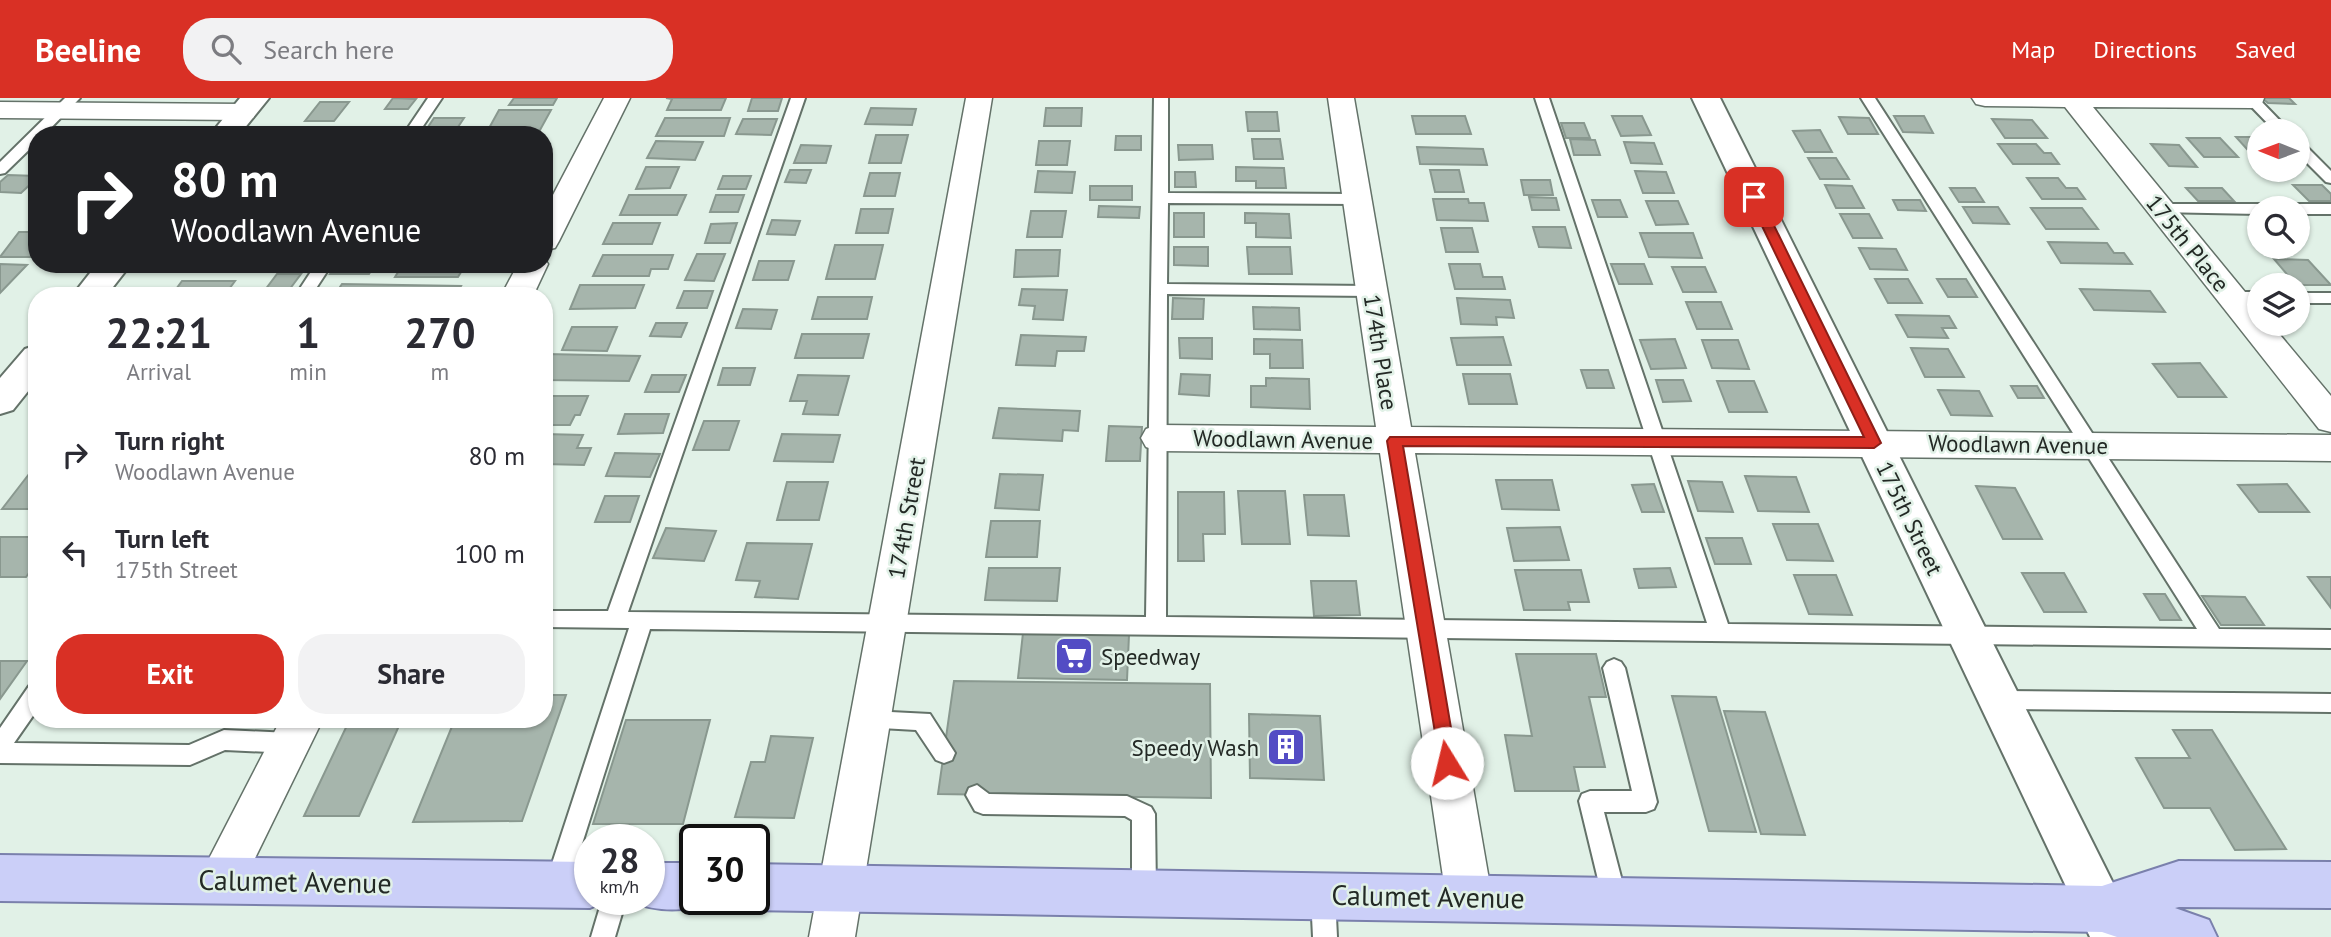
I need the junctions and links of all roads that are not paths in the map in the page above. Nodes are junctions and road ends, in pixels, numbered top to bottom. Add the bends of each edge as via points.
1 (435, 98) edge
2 (617, 98) edge
3 (798, 98) edge
4 (979, 98) edge
5 (1161, 98) edge
6 (1340, 98) edge
7 (1542, 98) edge
8 (1706, 98) edge
9 (1868, 98) edge
10 (1984, 98) edge
11 (2072, 98) edge
12 (2251, 99) edge
13 (67, 104) edge
14 (249, 105) edge
15 (0, 110) edge
16 (2271, 119) edge
17 (45, 126) edge
18 (232, 126) edge
19 (416, 126) edge
20 (28, 142) edge
21 (2310, 158) edge
22 (0, 170) edge
23 (2331, 179) edge
24 (1160, 198) junction
25 (1356, 199) junction
26 (2161, 209) junction
27 (2247, 209) edge
28 (2310, 209) edge
29 (2331, 209) edge
30 (553, 224) edge
31 (107, 273) edge
32 (96, 287) edge
33 (1159, 289) junction
34 (1371, 291) junction
35 (2246, 297) edge
36 (2310, 298) edge
37 (2331, 298) edge
38 (28, 368) edge
39 (0, 401) edge
40 (2331, 420) edge
41 (1158, 438) junction
42 (1395, 441) junction
43 (1657, 442) junction
44 (1874, 443) junction
45 (2090, 445) junction
46 (2331, 448) edge
47 (553, 619) edge
48 (615, 620) junction
49 (642, 620) junction
50 (887, 623) junction
51 (1156, 626) junction
52 (1426, 630) junction
53 (1720, 632) junction
54 (1967, 634) junction
55 (2213, 637) junction
56 (2331, 639) edge
57 (1614, 668) dead end
58 (2000, 700) junction
59 (2331, 702) edge
60 (28, 705) edge
61 (871, 720) junction
62 (296, 731) edge
63 (0, 746) edge
64 (0, 752) edge
65 (944, 753) dead end
66 (977, 795) dead end
67 (0, 878) edge
68 (221, 880) junction
69 (573, 885) edge
70 (2331, 885) edge
71 (770, 887) edge
72 (841, 887) junction
73 (1144, 892) junction
74 (1469, 897) junction
75 (1615, 900) junction
76 (610, 915) edge
77 (1324, 916) edge
78 (2108, 923) edge
79 (603, 937) edge
80 (832, 937) edge
81 (2192, 937) edge

1 - 19 lane
2 - 30 street
3 - 48 lane
4 - 50 street, 174th Street
5 - 24 lane
6 - 25 street, 174th Place
7 - 43 lane
8 - 44 street, 175th Street
9 - 45 lane
10 - 11 street
11 - 12 street
11 - 26 street, 175th Place
12 - 16 lane
13 - 14 street
13 - 15 street
13 - 17 lane
14 - 18 street
20 - 22 lane
21 - 23 lane
24 - 25 lane
24 - 33 lane
25 - 34 street, 174th Place
26 - 27 lane
26 - 35 street, 175th Place
28 - 29 lane
31 - 32 street
33 - 34 lane
33 - 41 lane
34 - 42 street, 174th Place
35 - 40 street, 175th Place
36 - 37 lane
38 - 39 street
41 - 42 street, Woodlawn Avenue
41 - 51 lane
42 - 43 street, Woodlawn Avenue
42 - 52 street, 174th Place
43 - 44 street, Woodlawn Avenue
43 - 53 lane
44 - 45 street, Woodlawn Avenue
44 - 54 street, 175th Street
45 - 46 street, Woodlawn Avenue
45 - 55 lane
47 - 48 lane
48 - 49 lane
49 - 50 lane
49 - 69 lane
50 - 51 lane
50 - 61 street, 174th Street
51 - 52 lane
52 - 53 lane
52 - 74 street, 174th Place
53 - 54 lane
54 - 55 lane
54 - 58 street, 175th Street
55 - 56 lane
57 - 75 lane via 1646,802 1590,801
58 - 59 lane
58 - 78 street, 175th Street
60 - 63 lane
61 - 65 lane via 922,720
61 - 72 street, 174th Street
62 - 64 lane via 224,740 190,755
62 - 68 street
66 - 73 lane via 983,804 1127,806 1143,814
67 - 68 main road, Calumet Avenue
68 - 69 main road, Calumet Avenue
70 - 78 main road, Calumet Avenue via 2179,884
71 - 72 main road, Calumet Avenue
72 - 73 main road, Calumet Avenue
72 - 80 street, 174th Street
73 - 77 main road, Calumet Avenue
74 - 75 main road, Calumet Avenue
74 - 77 main road, Calumet Avenue
75 - 78 main road, Calumet Avenue
76 - 79 lane
78 - 81 main road, Calumet Avenue

